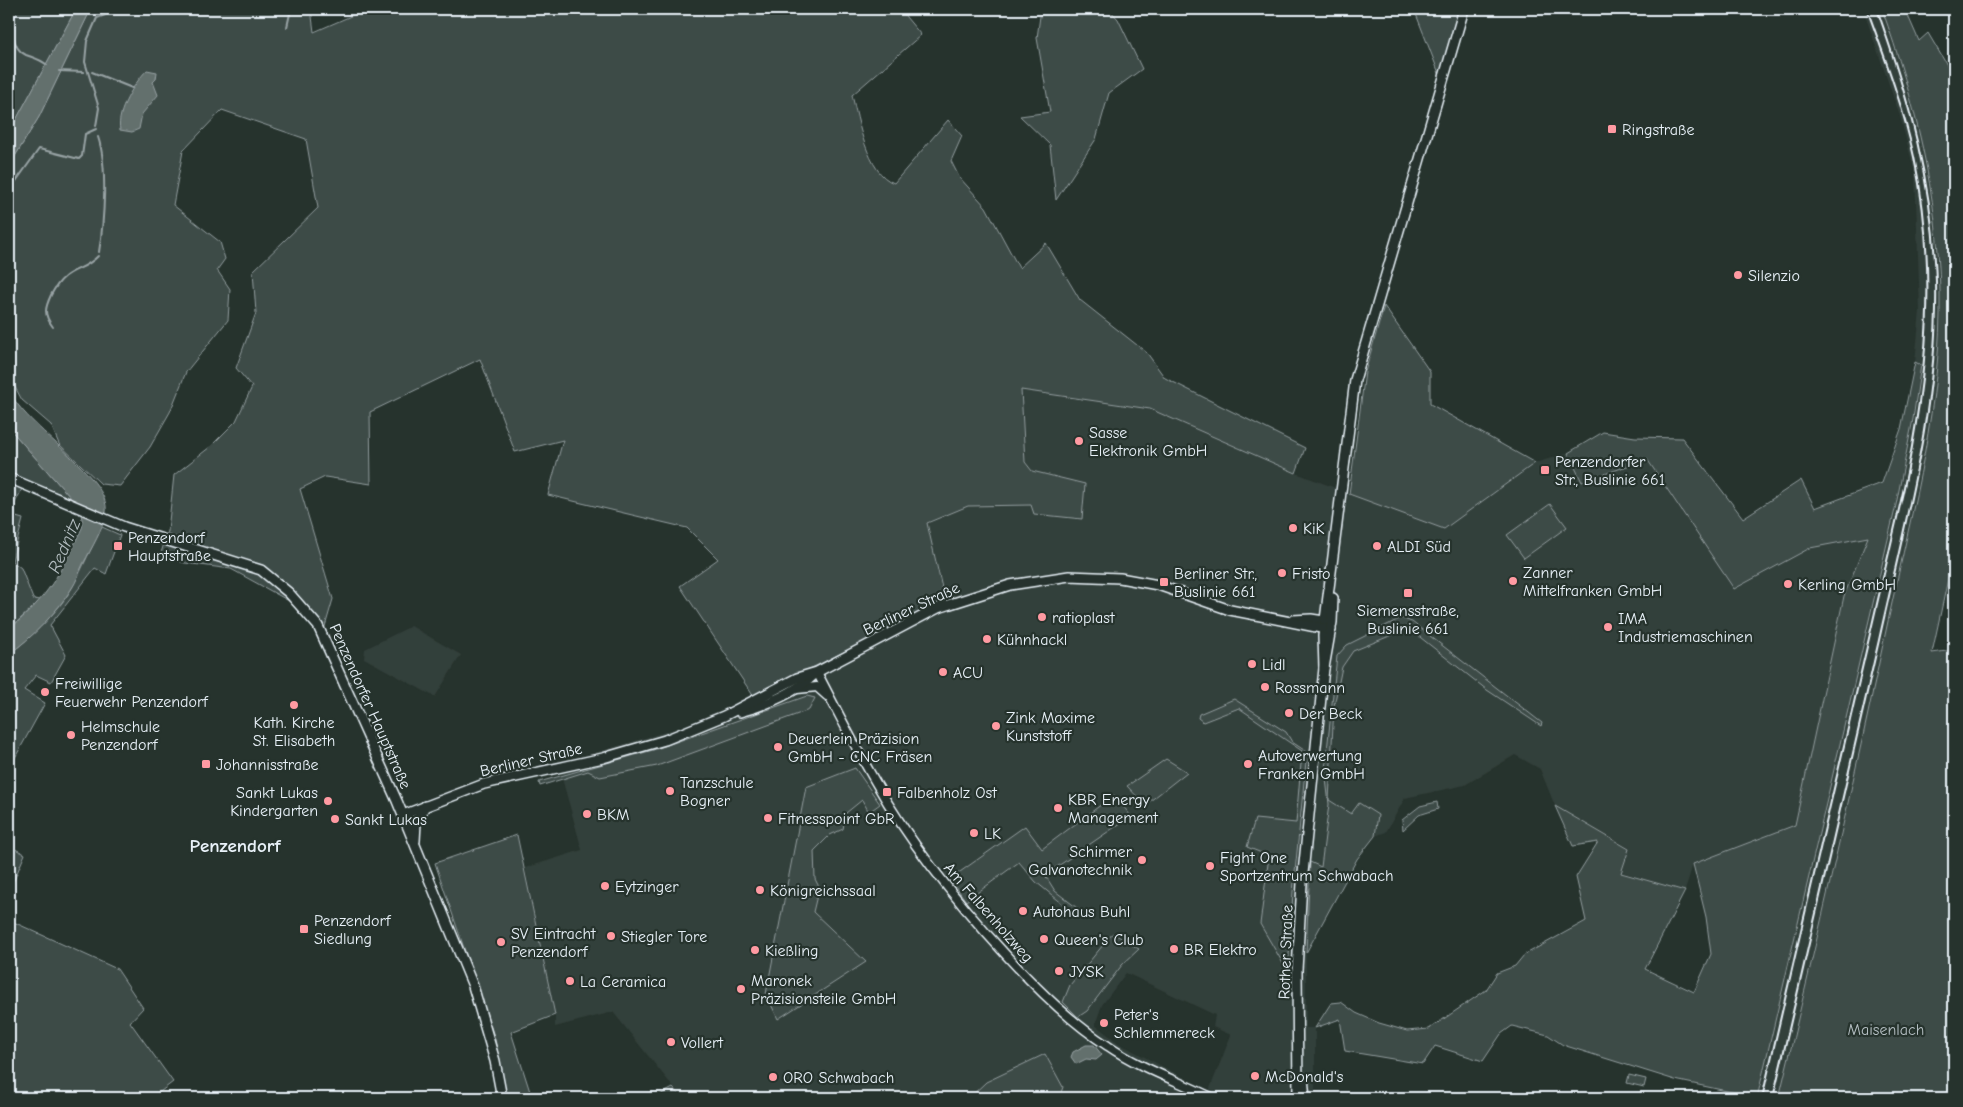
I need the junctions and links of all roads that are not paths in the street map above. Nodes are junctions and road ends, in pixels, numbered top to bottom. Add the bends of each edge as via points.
1 (1464, 9) edge
2 (9, 478) edge
3 (1328, 626) junction
4 (817, 672) junction
5 (795, 689) junction
6 (834, 703) junction
7 (724, 716) junction
8 (425, 806) junction
9 (403, 815) junction
10 (415, 844) junction
11 (1300, 1058) junction
12 (502, 1098) edge
13 (1213, 1098) edge
14 (1298, 1098) edge
15 (1305, 1098) edge

1 - 3 main road, Rother Straße via 1355,380 1343,459
2 - 9 main road, Penzendorfer Hauptstraße via 107,520 261,570 290,593 318,626 328,644
3 - 4 main road, Berliner Straße via 1230,610 1158,585 1120,578 1069,576 1010,585 938,608
3 - 11 main road, Rother Straße via 1301,892 1297,970
4 - 5 main road, Berliner Straße
4 - 6 street, Am Falbenholzweg
4 - 7 main road, Berliner Straße via 797,678
5 - 6 street via 817,687
5 - 7 main road, Berliner Straße via 768,703
6 - 13 street, Am Falbenholzweg via 876,783 902,824 965,911 1020,970 1106,1045 1141,1066
7 - 8 main road, Berliner Straße via 665,740 603,758 484,784
8 - 9 main road, Berliner Straße
8 - 10 main road via 416,823
9 - 10 main road, Penzendorfer Hauptstraße
10 - 12 main road, Penzendorfer Hauptstraße via 473,986
11 - 14 main road, Rother Straße
11 - 15 main road, Rother Straße

